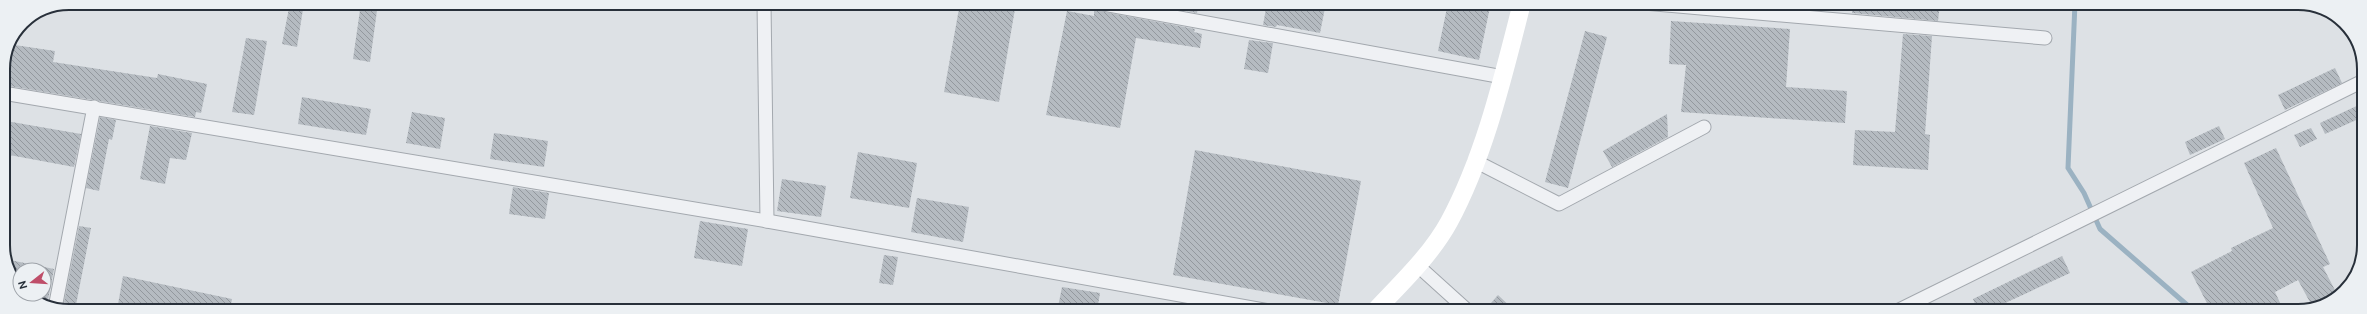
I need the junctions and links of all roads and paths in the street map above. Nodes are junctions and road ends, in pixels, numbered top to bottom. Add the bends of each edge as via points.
1 (764, 10) edge
2 (1136, 10) edge
3 (1520, 10) edge
4 (1724, 10) edge
5 (2045, 38) dead end
6 (1503, 77) junction
7 (2357, 84) edge
8 (10, 94) edge
9 (94, 107) junction
10 (1704, 128) dead end
11 (1475, 161) junction
12 (767, 221) junction
13 (1417, 266) junction
14 (56, 302) edge
15 (1230, 304) edge
16 (1382, 304) edge
17 (1460, 304) edge
18 (1911, 304) edge

1 - 12 street
2 - 6 street
3 - 6 main road
4 - 5 street
6 - 11 main road
7 - 18 street
8 - 9 street
9 - 12 street
9 - 14 street
10 - 11 street via 1559,204
11 - 13 main road via 1448,223
12 - 15 street
13 - 16 main road
13 - 17 street

